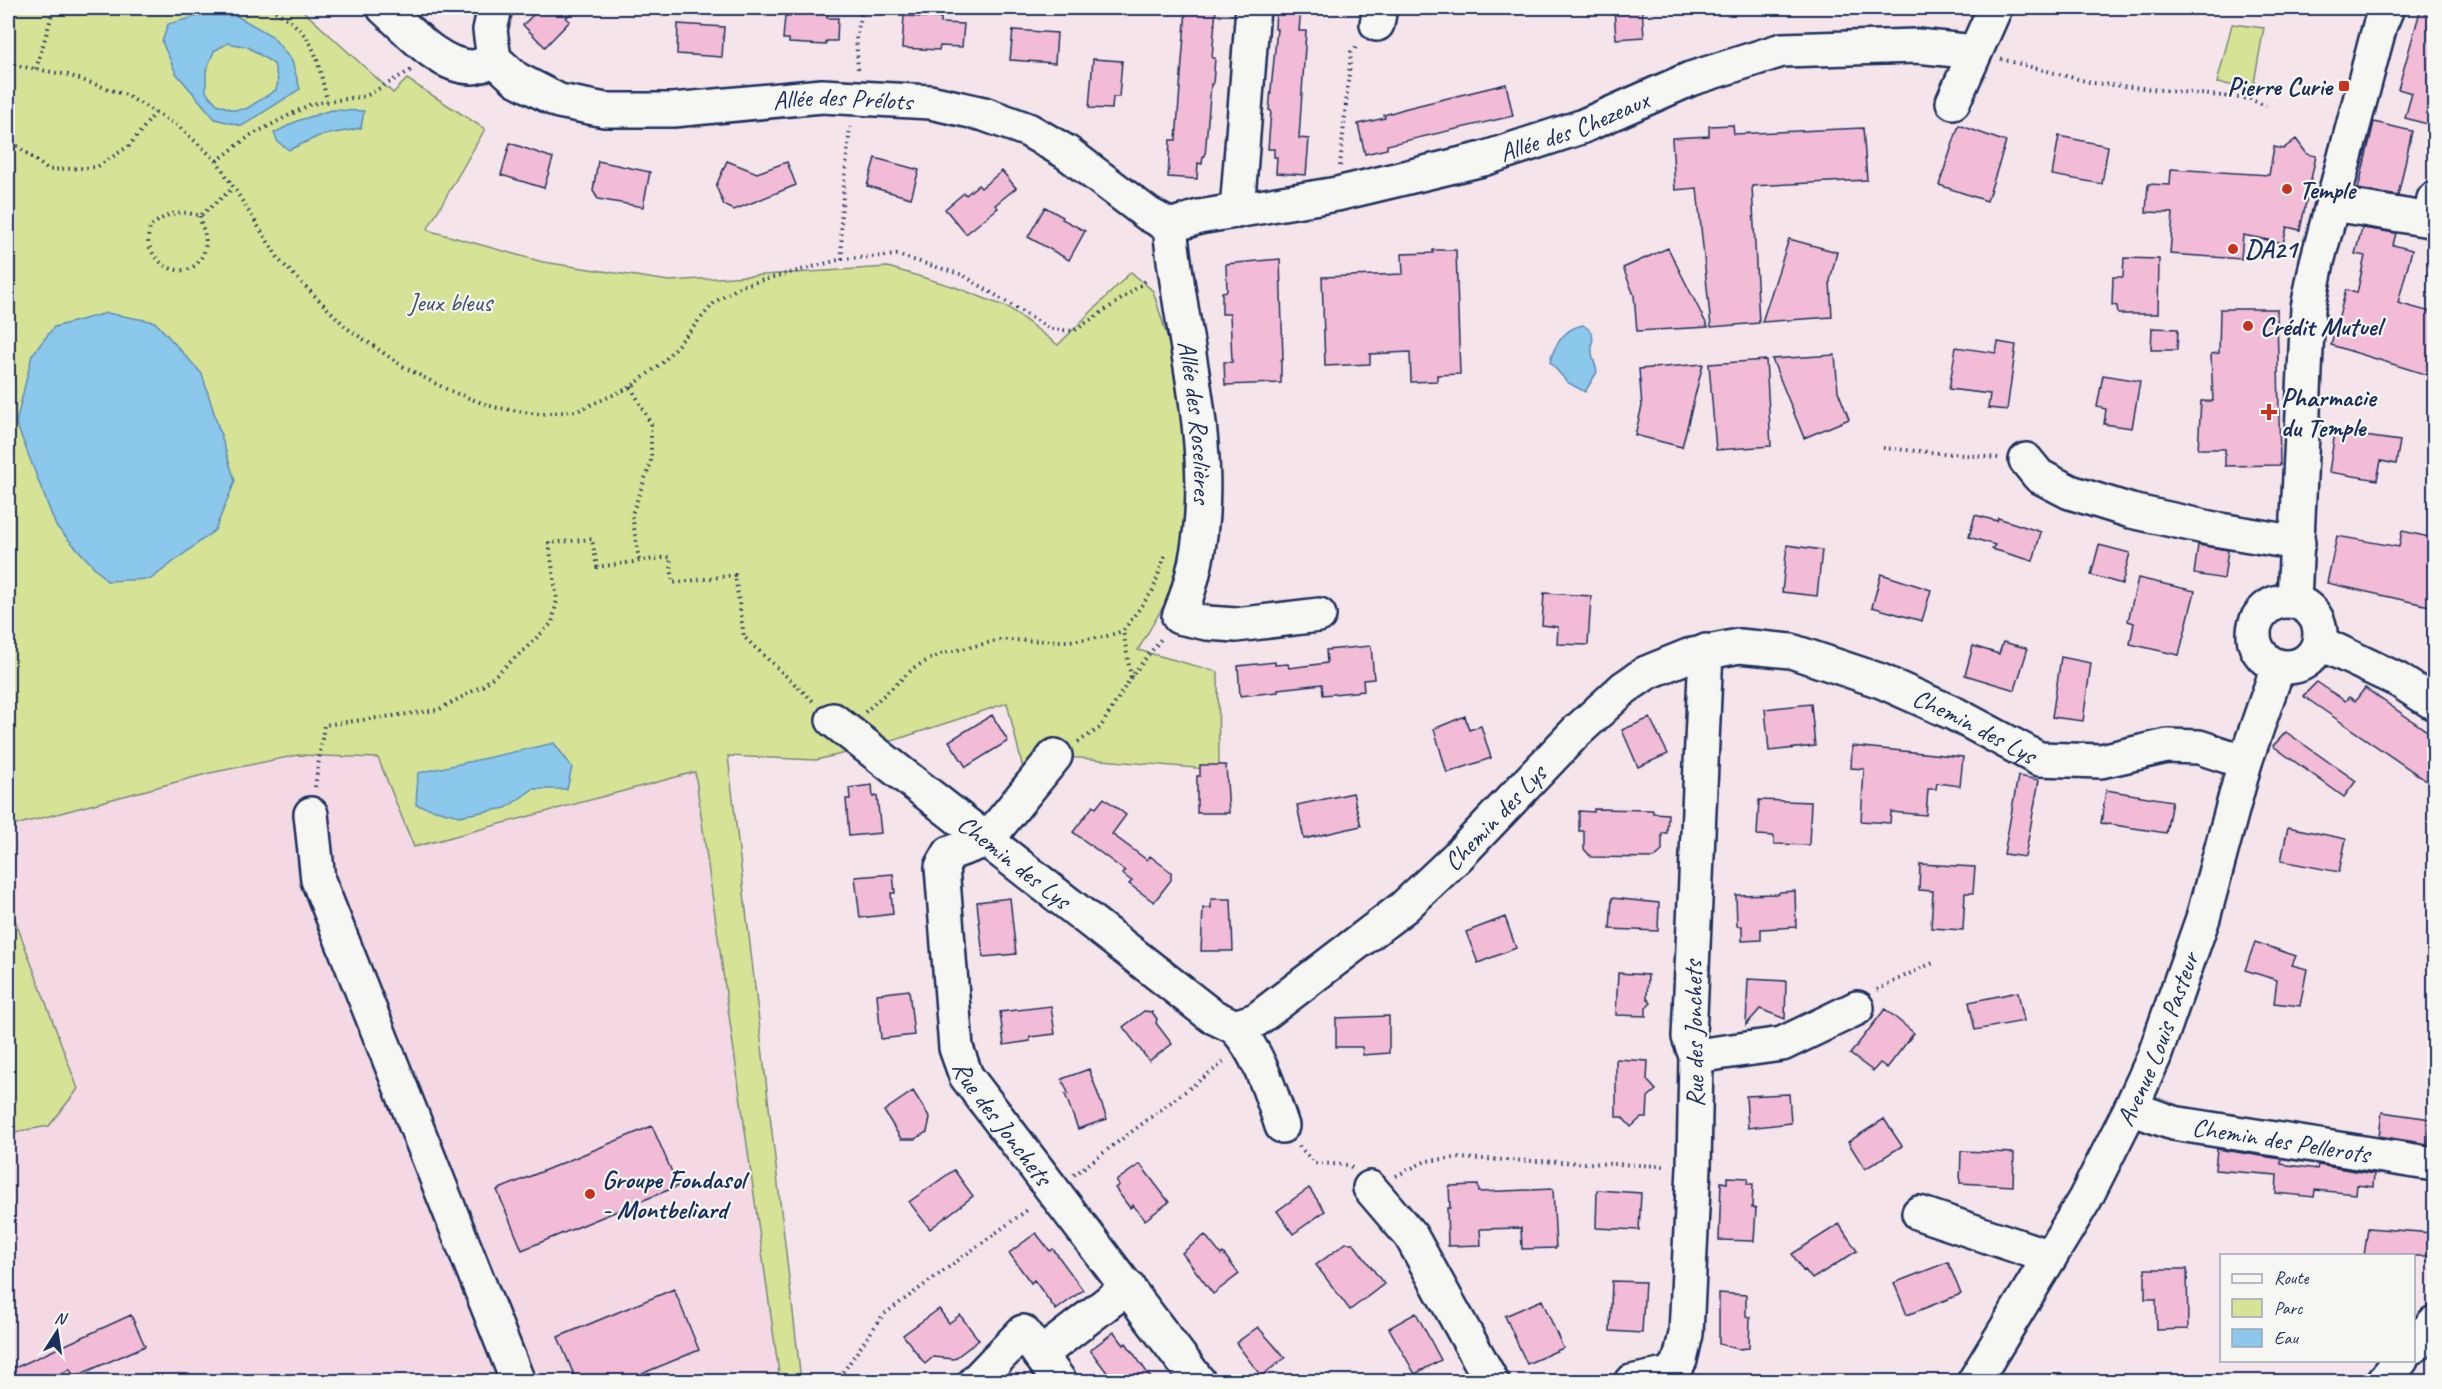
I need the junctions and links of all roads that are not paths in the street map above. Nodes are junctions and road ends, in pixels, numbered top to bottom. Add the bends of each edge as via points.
1 (384, 8) edge
2 (495, 8) edge
3 (1253, 8) edge
4 (1995, 8) edge
5 (2387, 8) edge
6 (1975, 52) junction
7 (494, 60) junction
8 (1953, 102) dead end
9 (2434, 199) edge
10 (2333, 204) junction
11 (1237, 211) junction
12 (1170, 226) junction
13 (2026, 460) road end
14 (2298, 543) junction
15 (2294, 601) junction
16 (1319, 615) dead end
17 (2320, 644) junction
18 (1706, 651) junction
19 (2278, 667) junction
20 (2434, 703) edge
21 (833, 720) road end
22 (1055, 756) road end
23 (2245, 762) junction
24 (311, 813) road end
25 (987, 840) junction
26 (1857, 1008) road end
27 (1242, 1035) junction
28 (1696, 1056) junction
29 (2132, 1108) junction
30 (1282, 1126) road end
31 (2434, 1164) edge
32 (1370, 1188) road end
33 (1919, 1213) dead end
34 (2050, 1257) junction
35 (1128, 1287) junction
36 (2434, 1323) edge
37 (2415, 1345) edge
38 (1040, 1355) junction
39 (2399, 1362) edge
40 (518, 1382) edge
41 (975, 1382) edge
42 (1060, 1382) edge
43 (1199, 1382) edge
44 (1492, 1382) edge
45 (1631, 1382) edge
46 (1974, 1382) edge
47 (2383, 1382) edge

1 - 7 street via 433,52 453,64 474,68
2 - 7 street via 490,30
3 - 11 street
4 - 6 street
5 - 10 street
6 - 8 street
6 - 11 street, Allée des Chezeaux via 1917,46 1782,50 1690,79 1581,127 1483,159 1337,194
7 - 12 street, Allée des Prélots via 516,79 559,101 605,110 674,110 822,96 930,102 1028,130 1066,152
9 - 10 street via 2430,220
10 - 14 street via 2316,261 2308,308
11 - 12 street, Allée des Chezeaux
12 - 16 street, Allée des Roselières via 1161,271 1194,378 1203,445 1204,490 1196,562 1179,617 1236,625
13 - 14 street via 2039,476 2070,492 2131,511
14 - 15 street
15 - 17 street via 2310,609 2320,625
15 - 19 street via 2273,603 2258,617 2253,636 2260,656
17 - 19 street via 2311,659 2295,668
17 - 20 street via 2398,680
18 - 23 street, Chemin des Lys via 1739,646 1791,651 1836,664 1955,714 2039,759 2101,761 2167,746 2199,747
18 - 27 street, Chemin des Lys via 1646,674 1624,688 1404,908 1256,1020
18 - 28 street, Rue des Jonchets via 1689,1036
19 - 23 street, Avenue Louis Pasteur
21 - 25 street, Chemin des Lys
22 - 25 street
23 - 29 street, Avenue Louis Pasteur via 2203,918
24 - 40 street via 318,880
25 - 27 street, Chemin des Lys via 1212,1016
25 - 35 street, Rue des Jonchets via 950,853 942,867 956,1048 966,1076
26 - 28 street via 1782,1044
27 - 30 street via 1266,1079
28 - 45 street, Rue des Jonchets via 1686,1334 1680,1360 1670,1374
29 - 31 street, Chemin des Pellerots via 2173,1123
29 - 34 street, Avenue Louis Pasteur
32 - 44 street via 1412,1236
33 - 34 street
34 - 46 street, Avenue Louis Pasteur
35 - 38 street
35 - 43 street, Rue des Jonchets
36 - 37 street
38 - 41 street via 1023,1332
38 - 42 street
39 - 47 street

